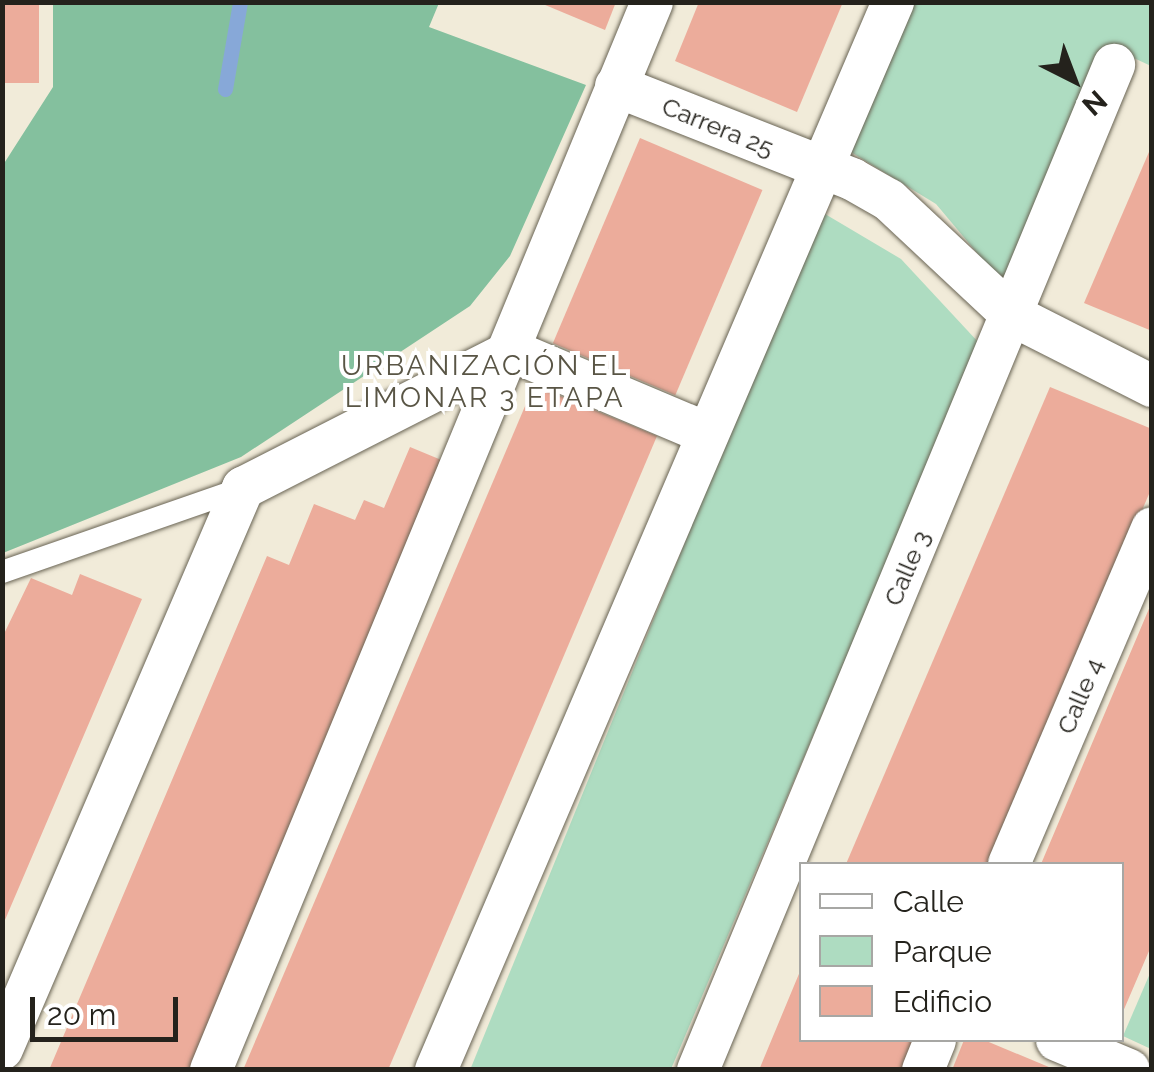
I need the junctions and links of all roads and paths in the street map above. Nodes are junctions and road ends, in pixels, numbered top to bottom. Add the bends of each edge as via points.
1 (652, 2) edge
2 (892, 2) edge
3 (1114, 65) dead end
4 (616, 86) junction
5 (820, 168) junction
6 (1012, 315) junction
7 (512, 351) junction
8 (1152, 386) edge
9 (706, 433) junction
10 (243, 488) junction
11 (1152, 528) edge
12 (2, 572) edge
13 (1010, 862) edge
14 (934, 1042) edge
15 (1062, 1042) edge
16 (2, 1049) edge
17 (211, 1070) edge
18 (436, 1070) edge
19 (698, 1070) edge
20 (923, 1070) edge
21 (1129, 1070) edge

1 - 4 street
2 - 5 street
3 - 6 street, Calle 3
4 - 5 street, Carrera 25
4 - 7 street
5 - 6 street, Carrera 25 via 889,200
5 - 9 street
6 - 8 street, Carrera 25
6 - 19 street, Calle 3
7 - 9 street
7 - 10 street
7 - 17 street
9 - 18 street
10 - 12 lane
10 - 16 street
11 - 13 street, Calle 4
14 - 20 street
15 - 21 street

